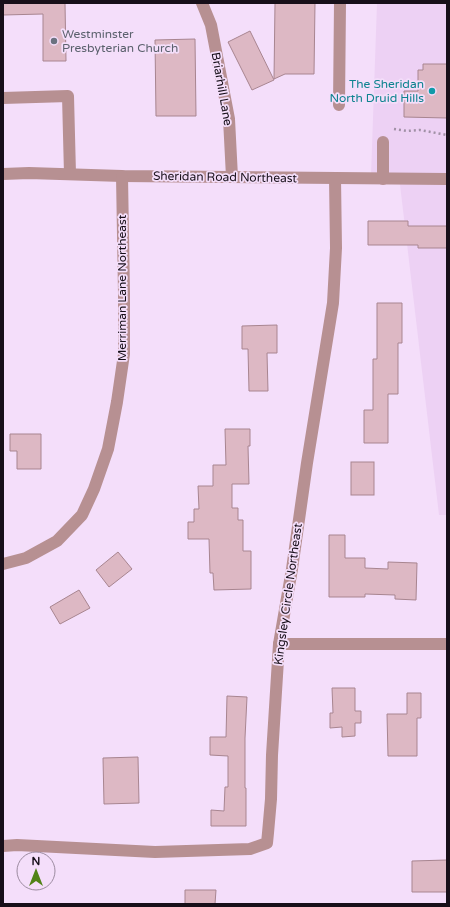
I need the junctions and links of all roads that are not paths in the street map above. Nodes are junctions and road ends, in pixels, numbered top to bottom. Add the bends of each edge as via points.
1 (202, 3) edge
2 (340, 3) edge
3 (3, 98) edge
4 (339, 104) dead end
5 (383, 142) dead end
6 (3, 174) edge
7 (70, 174) junction
8 (122, 176) junction
9 (232, 177) junction
10 (335, 178) junction
11 (383, 179) junction
12 (447, 179) edge
13 (3, 564) edge
14 (279, 644) junction
15 (447, 644) edge
16 (3, 846) edge

1 - 9 street, Briarhill Lane via 210,26 229,119
2 - 4 street
3 - 7 street via 68,96
5 - 11 street
6 - 7 street, Sheridan Road Northeast
7 - 8 street, Sheridan Road Northeast
8 - 9 street, Sheridan Road Northeast
8 - 13 street, Merriman Lane Northeast via 124,354 108,450 82,515 57,540 26,558
9 - 10 street, Sheridan Road Northeast
10 - 11 street, Sheridan Road Northeast
10 - 14 street, Kingsley Circle Northeast via 336,248 333,303
11 - 12 street, Sheridan Road Northeast
14 - 15 street
14 - 16 street, Kingsley Circle Northeast via 271,799 266,843 250,849 155,852

